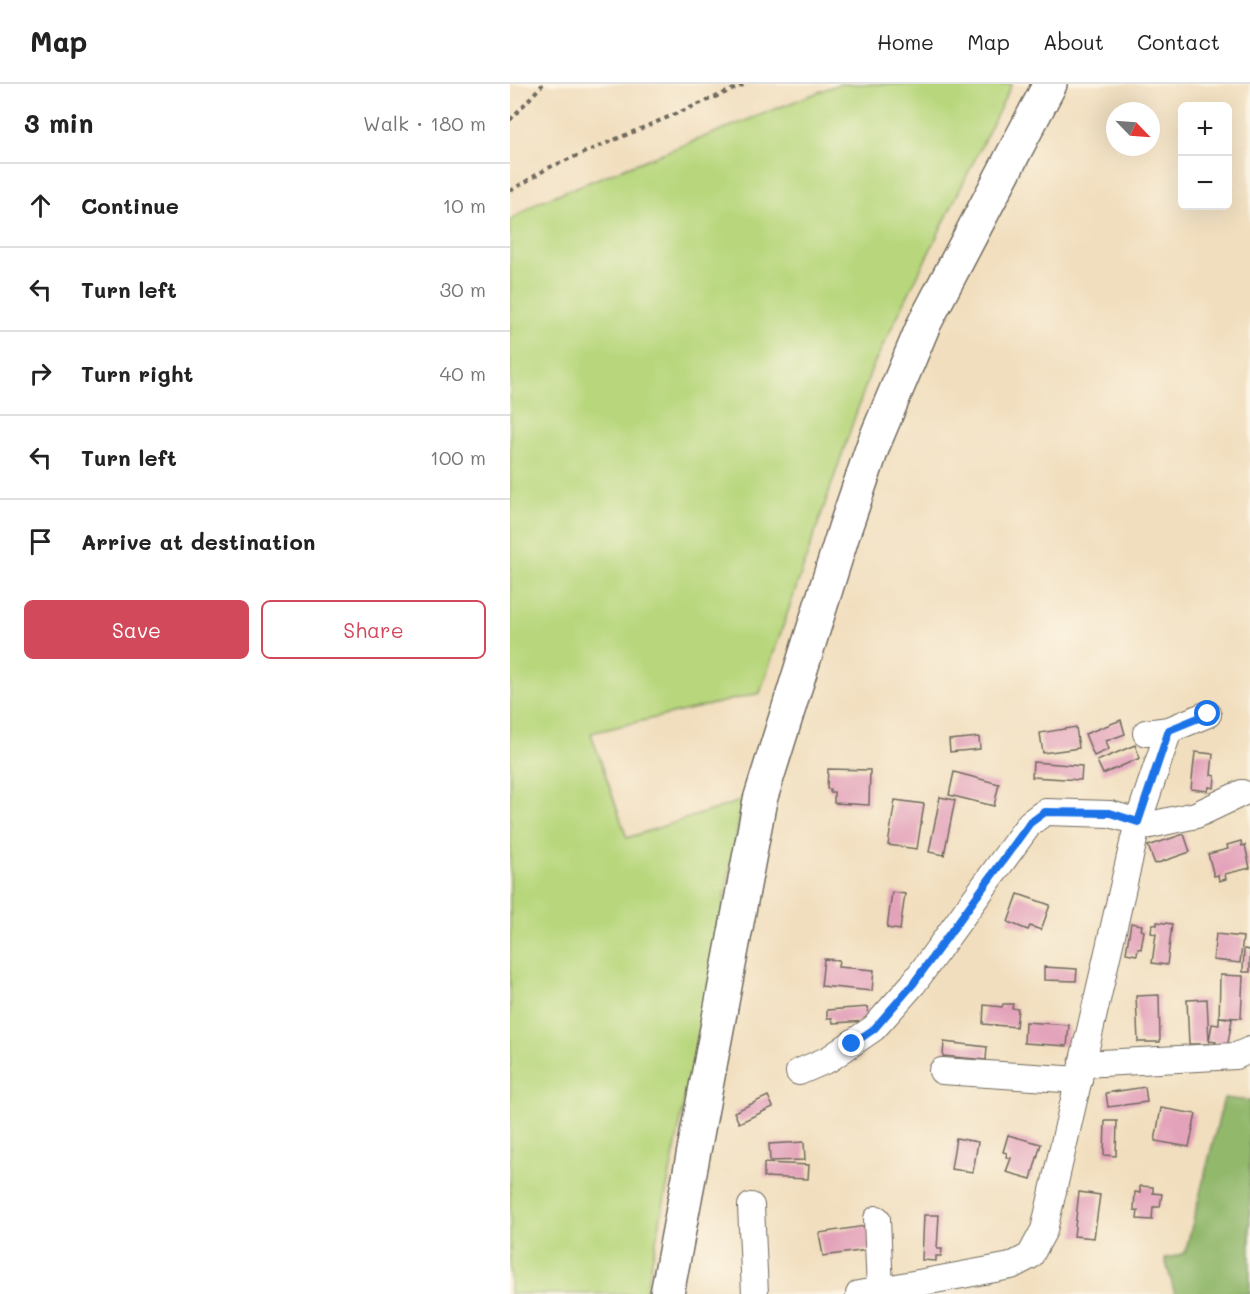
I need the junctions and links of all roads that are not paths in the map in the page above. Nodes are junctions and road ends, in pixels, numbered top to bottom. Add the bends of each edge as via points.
1 (1050, 84) edge
2 (1208, 714) dead end
3 (1242, 793) dead end
4 (1137, 825) junction
5 (1250, 1050) edge
6 (942, 1071) dead end
7 (799, 1072) dead end
8 (1081, 1072) junction
9 (751, 1206) dead end
10 (878, 1219) dead end
11 (869, 1292) edge
12 (667, 1294) edge
13 (755, 1294) edge

1 - 12 main road via 924,324 874,443 845,528 760,800
2 - 4 lane via 1158,731
3 - 4 lane via 1196,815
4 - 7 lane via 1110,813 1045,812 1024,830 913,984 874,1029 829,1059
4 - 8 lane
5 - 8 lane via 1236,1056
6 - 8 lane
8 - 11 lane via 1044,1230 1030,1256 1011,1266
9 - 13 lane
10 - 11 lane

